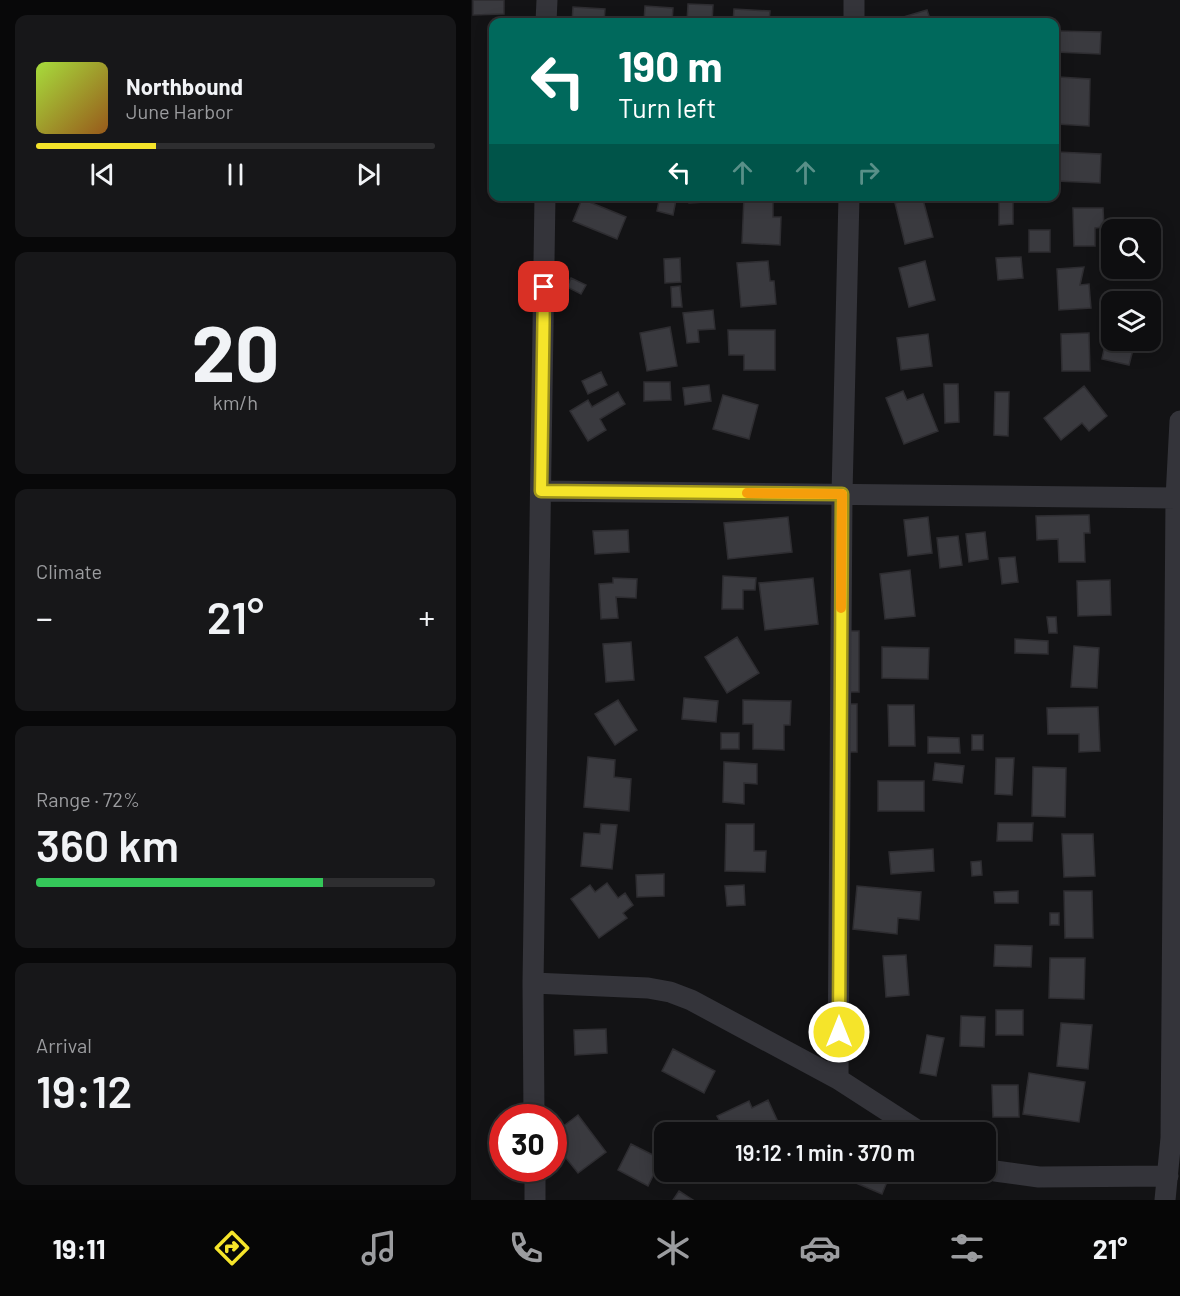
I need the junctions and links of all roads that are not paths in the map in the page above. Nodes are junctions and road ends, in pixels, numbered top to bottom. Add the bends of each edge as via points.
1 (547, 0) edge
2 (854, 0) edge
3 (546, 18) edge
4 (853, 18) edge
5 (545, 201) edge
6 (849, 201) edge
7 (1180, 421) edge
8 (541, 491) junction
9 (842, 494) junction
10 (1176, 498) junction
11 (533, 983) junction
12 (838, 1079) junction
13 (534, 1104) edge
14 (905, 1122) edge
15 (1175, 1138) edge
16 (996, 1171) edge
17 (1168, 1176) junction
18 (535, 1182) edge
19 (535, 1200) edge
20 (1165, 1200) edge

1 - 3 street
2 - 4 street
5 - 8 street
6 - 9 street
7 - 10 street
8 - 9 street
8 - 11 street
9 - 10 street
9 - 12 street
10 - 15 street
11 - 12 street via 670,992
11 - 13 street
12 - 14 street
15 - 17 street
16 - 17 street via 1039,1177
17 - 20 street
18 - 19 street

